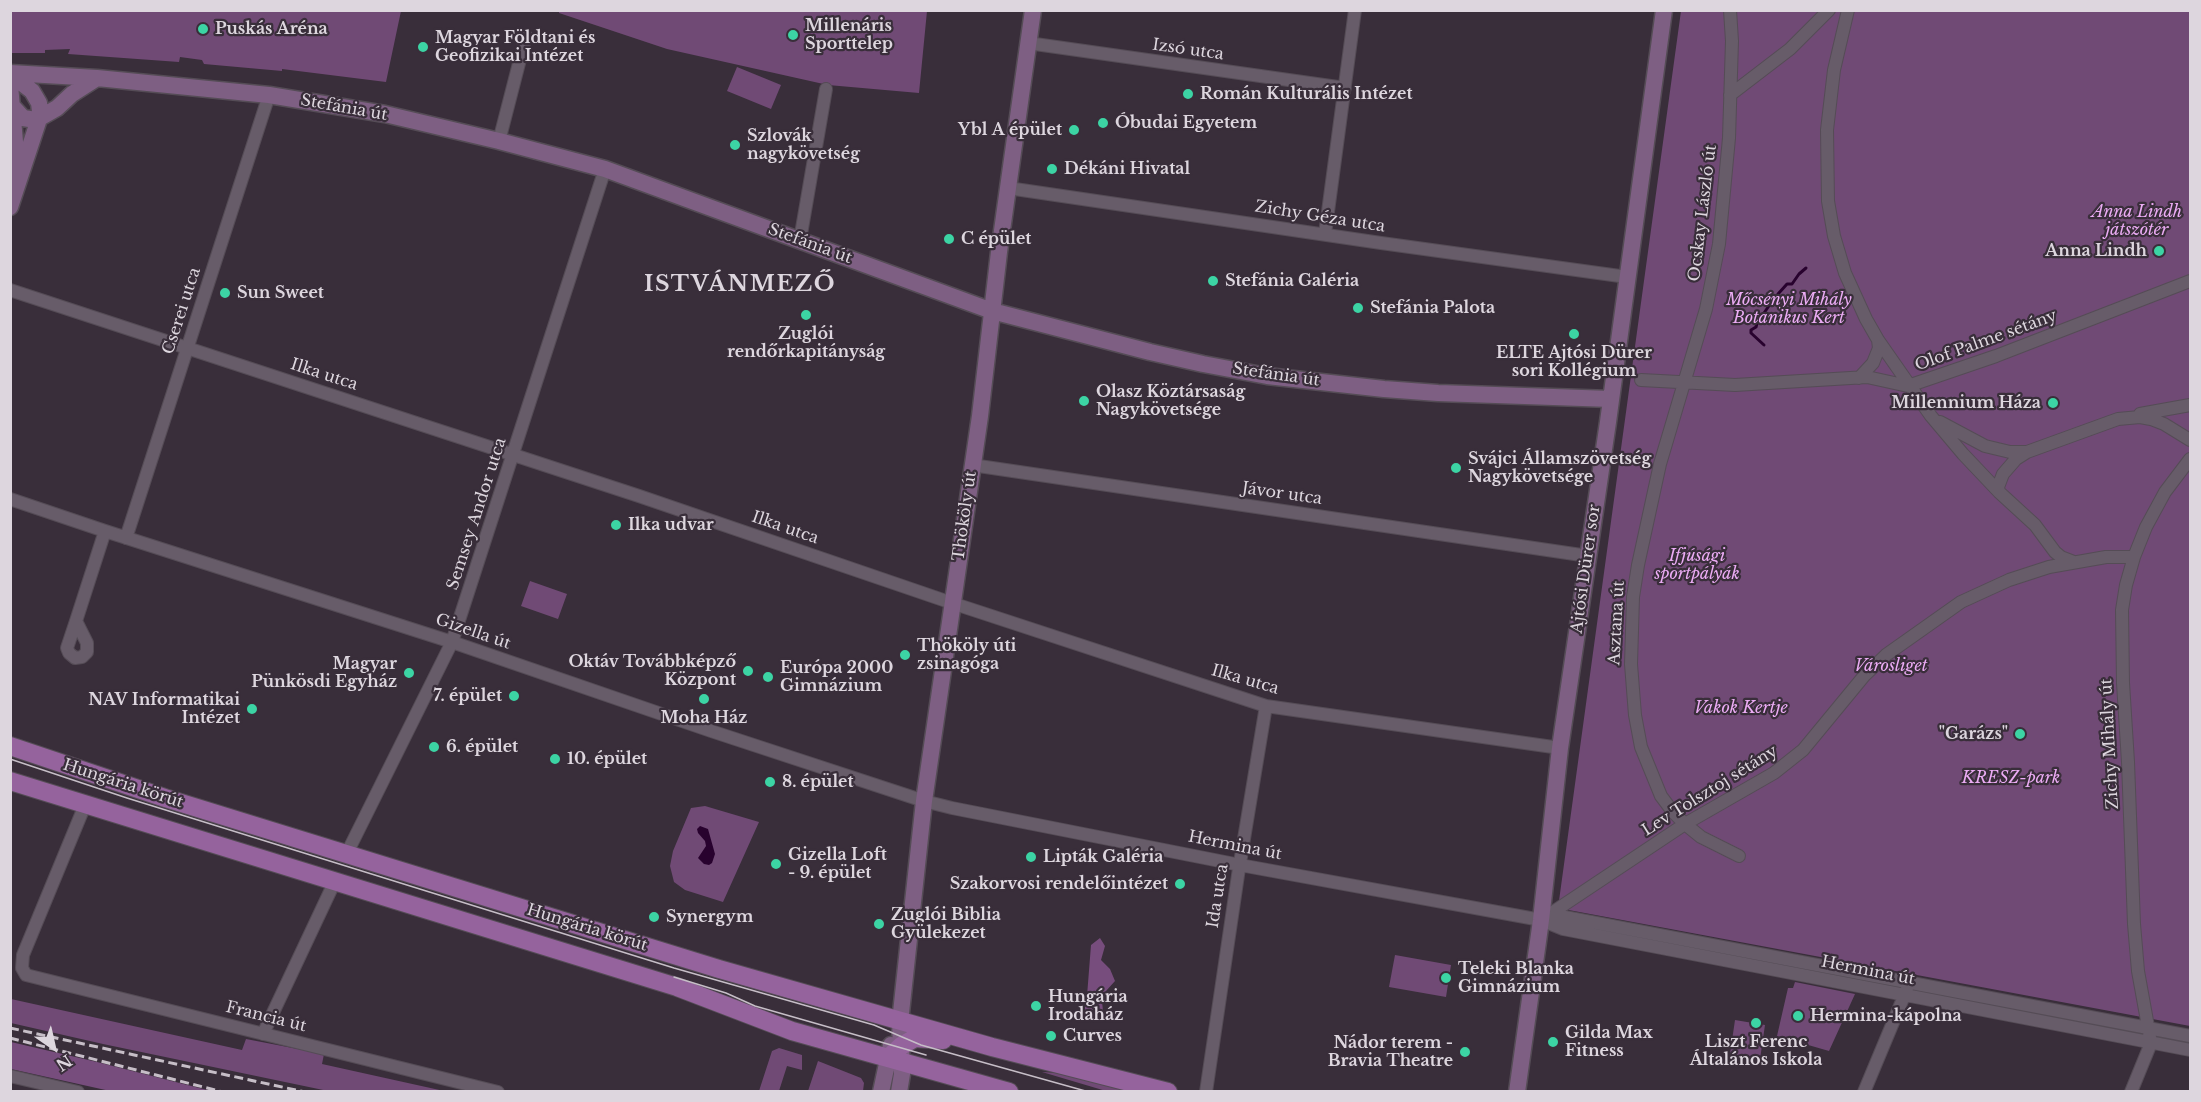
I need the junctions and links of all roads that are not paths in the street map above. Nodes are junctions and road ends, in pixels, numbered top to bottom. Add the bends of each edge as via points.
1 (1033, 10) edge
2 (1354, 10) edge
3 (1664, 10) edge
4 (1730, 10) edge
5 (1829, 10) edge
6 (1848, 10) edge
7 (526, 36) dead end
8 (1028, 43) junction
9 (10, 73) edge
10 (97, 78) junction
11 (10, 85) edge
12 (1345, 88) junction
13 (826, 89) dead end
14 (1730, 95) junction
15 (266, 103) junction
16 (12, 106) edge
17 (39, 118) junction
18 (499, 141) junction
19 (606, 169) junction
20 (19, 183) junction
21 (1008, 188) junction
22 (10, 207) edge
23 (1325, 234) junction
24 (800, 240) junction
25 (1627, 277) junction
26 (2190, 281) edge
27 (10, 290) edge
28 (992, 311) junction
29 (1878, 340) junction
30 (188, 347) junction
31 (1859, 378) junction
32 (1641, 380) dead end
33 (1683, 382) junction
34 (1908, 386) junction
35 (1611, 399) junction
36 (2190, 405) edge
37 (1674, 415) joint
38 (1931, 416) junction
39 (2118, 419) junction
40 (2190, 440) edge
41 (2027, 452) junction
42 (514, 455) junction
43 (2190, 459) edge
44 (972, 465) junction
45 (1999, 492) junction
46 (10, 499) edge
47 (105, 531) junction
48 (126, 538) junction
49 (2049, 543) junction
50 (1588, 556) junction
51 (2134, 557) junction
52 (2074, 562) junction
53 (2040, 570) junction
54 (952, 603) junction
55 (76, 621) dead end
56 (452, 642) junction
57 (1266, 706) junction
58 (10, 746) edge
59 (1560, 748) junction
60 (10, 781) edge
61 (924, 801) junction
62 (85, 805) junction
63 (1685, 824) junction
64 (346, 855) junction
65 (1739, 856) dead end
66 (1240, 865) junction
67 (335, 881) junction
68 (1541, 920) junction
69 (1908, 982) junction
70 (1905, 995) junction
71 (900, 1022) junction
72 (2149, 1029) junction
73 (263, 1034) junction
74 (2190, 1036) edge
75 (2151, 1043) junction
76 (992, 1047) junction
77 (2190, 1050) edge
78 (897, 1056) junction
79 (10, 1076) edge
80 (48, 1088) edge
81 (999, 1090) edge
82 (78, 1092) edge
83 (498, 1092) edge
84 (881, 1092) edge
85 (899, 1092) edge
86 (1168, 1092) edge
87 (1206, 1092) edge
88 (1517, 1092) edge
89 (1864, 1092) edge
90 (2131, 1092) edge

1 - 8 street, Thököly út
2 - 12 street
3 - 25 street, Ajtósi Dürer sor
4 - 14 street, Ocskay László út
5 - 14 street via 1790,49
6 - 29 street via 1828,101 1828,201 1845,273
7 - 18 street
8 - 12 street, Izsó utca
8 - 21 street, Thököly út
9 - 10 street, Stefánia út
9 - 17 street via 35,95 40,106
10 - 15 street, Stefánia út
10 - 17 street
11 - 16 street
12 - 23 street
13 - 24 street
14 - 33 street, Ocskay László út via 1727,170 1714,273
15 - 18 street, Stefánia út via 385,114
15 - 30 street, Cserei utca
16 - 17 street via 26,119
16 - 20 street
17 - 20 street
18 - 19 street, Stefánia út
19 - 24 street, Stefánia út
19 - 42 street, Semsey Andor utca
20 - 22 street
21 - 23 street, Zichy Géza utca
21 - 28 street, Thököly út
23 - 25 street, Zichy Géza utca
24 - 28 street, Stefánia út
25 - 35 street, Ajtósi Dürer sor
26 - 34 street, Olof Palme sétány
27 - 30 street, Ilka utca
28 - 35 street, Stefánia út via 1150,352 1267,376 1438,393
28 - 44 street, Thököly út
29 - 31 street via 1873,363
29 - 34 street
30 - 42 street, Ilka utca
30 - 48 street, Cserei utca
31 - 33 street, Olof Palme sétány via 1735,385
31 - 34 street, Olof Palme sétány via 1878,378
32 - 33 street, Olof Palme sétány
33 - 37 street, Ocskay László út
34 - 38 street
35 - 50 street, Ajtósi Dürer sor
36 - 39 street
37 - 63 street, Asztana út via 1638,565 1631,679 1646,761 1661,796
38 - 41 street via 1985,446
38 - 45 street
39 - 40 street via 2151,419
39 - 41 street
41 - 45 street via 2003,474
42 - 54 street, Ilka utca
42 - 56 street, Semsey Andor utca
43 - 51 street, Zichy Mihály út via 2155,509
44 - 50 street, Jávor utca
44 - 54 street, Thököly út
45 - 49 street
46 - 47 street, Gizella út
47 - 48 street, Gizella út
47 - 55 street
48 - 56 street, Gizella út
49 - 52 street via 2061,557
49 - 53 street via 2048,560
50 - 59 street, Ajtósi Dürer sor
51 - 52 street, Lev Tolsztoj sétány
51 - 72 street, Zichy Mihály út via 2122,610 2121,637 2134,924
52 - 53 street, Lev Tolsztoj sétány
53 - 63 street, Lev Tolsztoj sétány via 1961,602 1903,642 1864,676 1792,759
54 - 57 street, Ilka utca
54 - 61 street, Thököly út
56 - 61 street, Gizella út
56 - 64 street, Semsey Andor utca
57 - 59 street, Ilka utca
57 - 66 street, Ida utca
58 - 64 main road, Hungária körút
59 - 68 street, Ajtósi Dürer sor
60 - 62 main road, Hungária körút
61 - 66 street, Hermina út
61 - 71 street, Thököly út
62 - 67 main road, Hungária körút
62 - 73 street, Francia út via 23,955 26,975
63 - 65 street, Asztana út via 1701,837
63 - 68 street, Lev Tolsztoj sétány
64 - 71 main road, Hungária körút
66 - 68 street, Hermina út
66 - 87 street, Ida utca
67 - 73 street
67 - 78 main road, Hungária körút via 677,987 792,1031
68 - 69 street, Hermina út via 1565,917
68 - 70 street, Hermina út via 1569,930
68 - 88 street, Ajtósi Dürer sor
69 - 70 street
69 - 72 street, Hermina út
70 - 75 street, Hermina út
70 - 89 street
71 - 76 main road, Hungária körút
71 - 78 street, Thököly út
72 - 74 street, Hermina út
72 - 75 street, Zichy Mihály út
73 - 83 street, Francia út
75 - 77 street, Hermina út
75 - 90 street
76 - 78 main road via 915,1038
76 - 86 main road, Hungária körút
78 - 81 main road, Hungária körút
78 - 84 street, Thököly út
78 - 85 street, Thököly út
79 - 80 street
80 - 82 street

